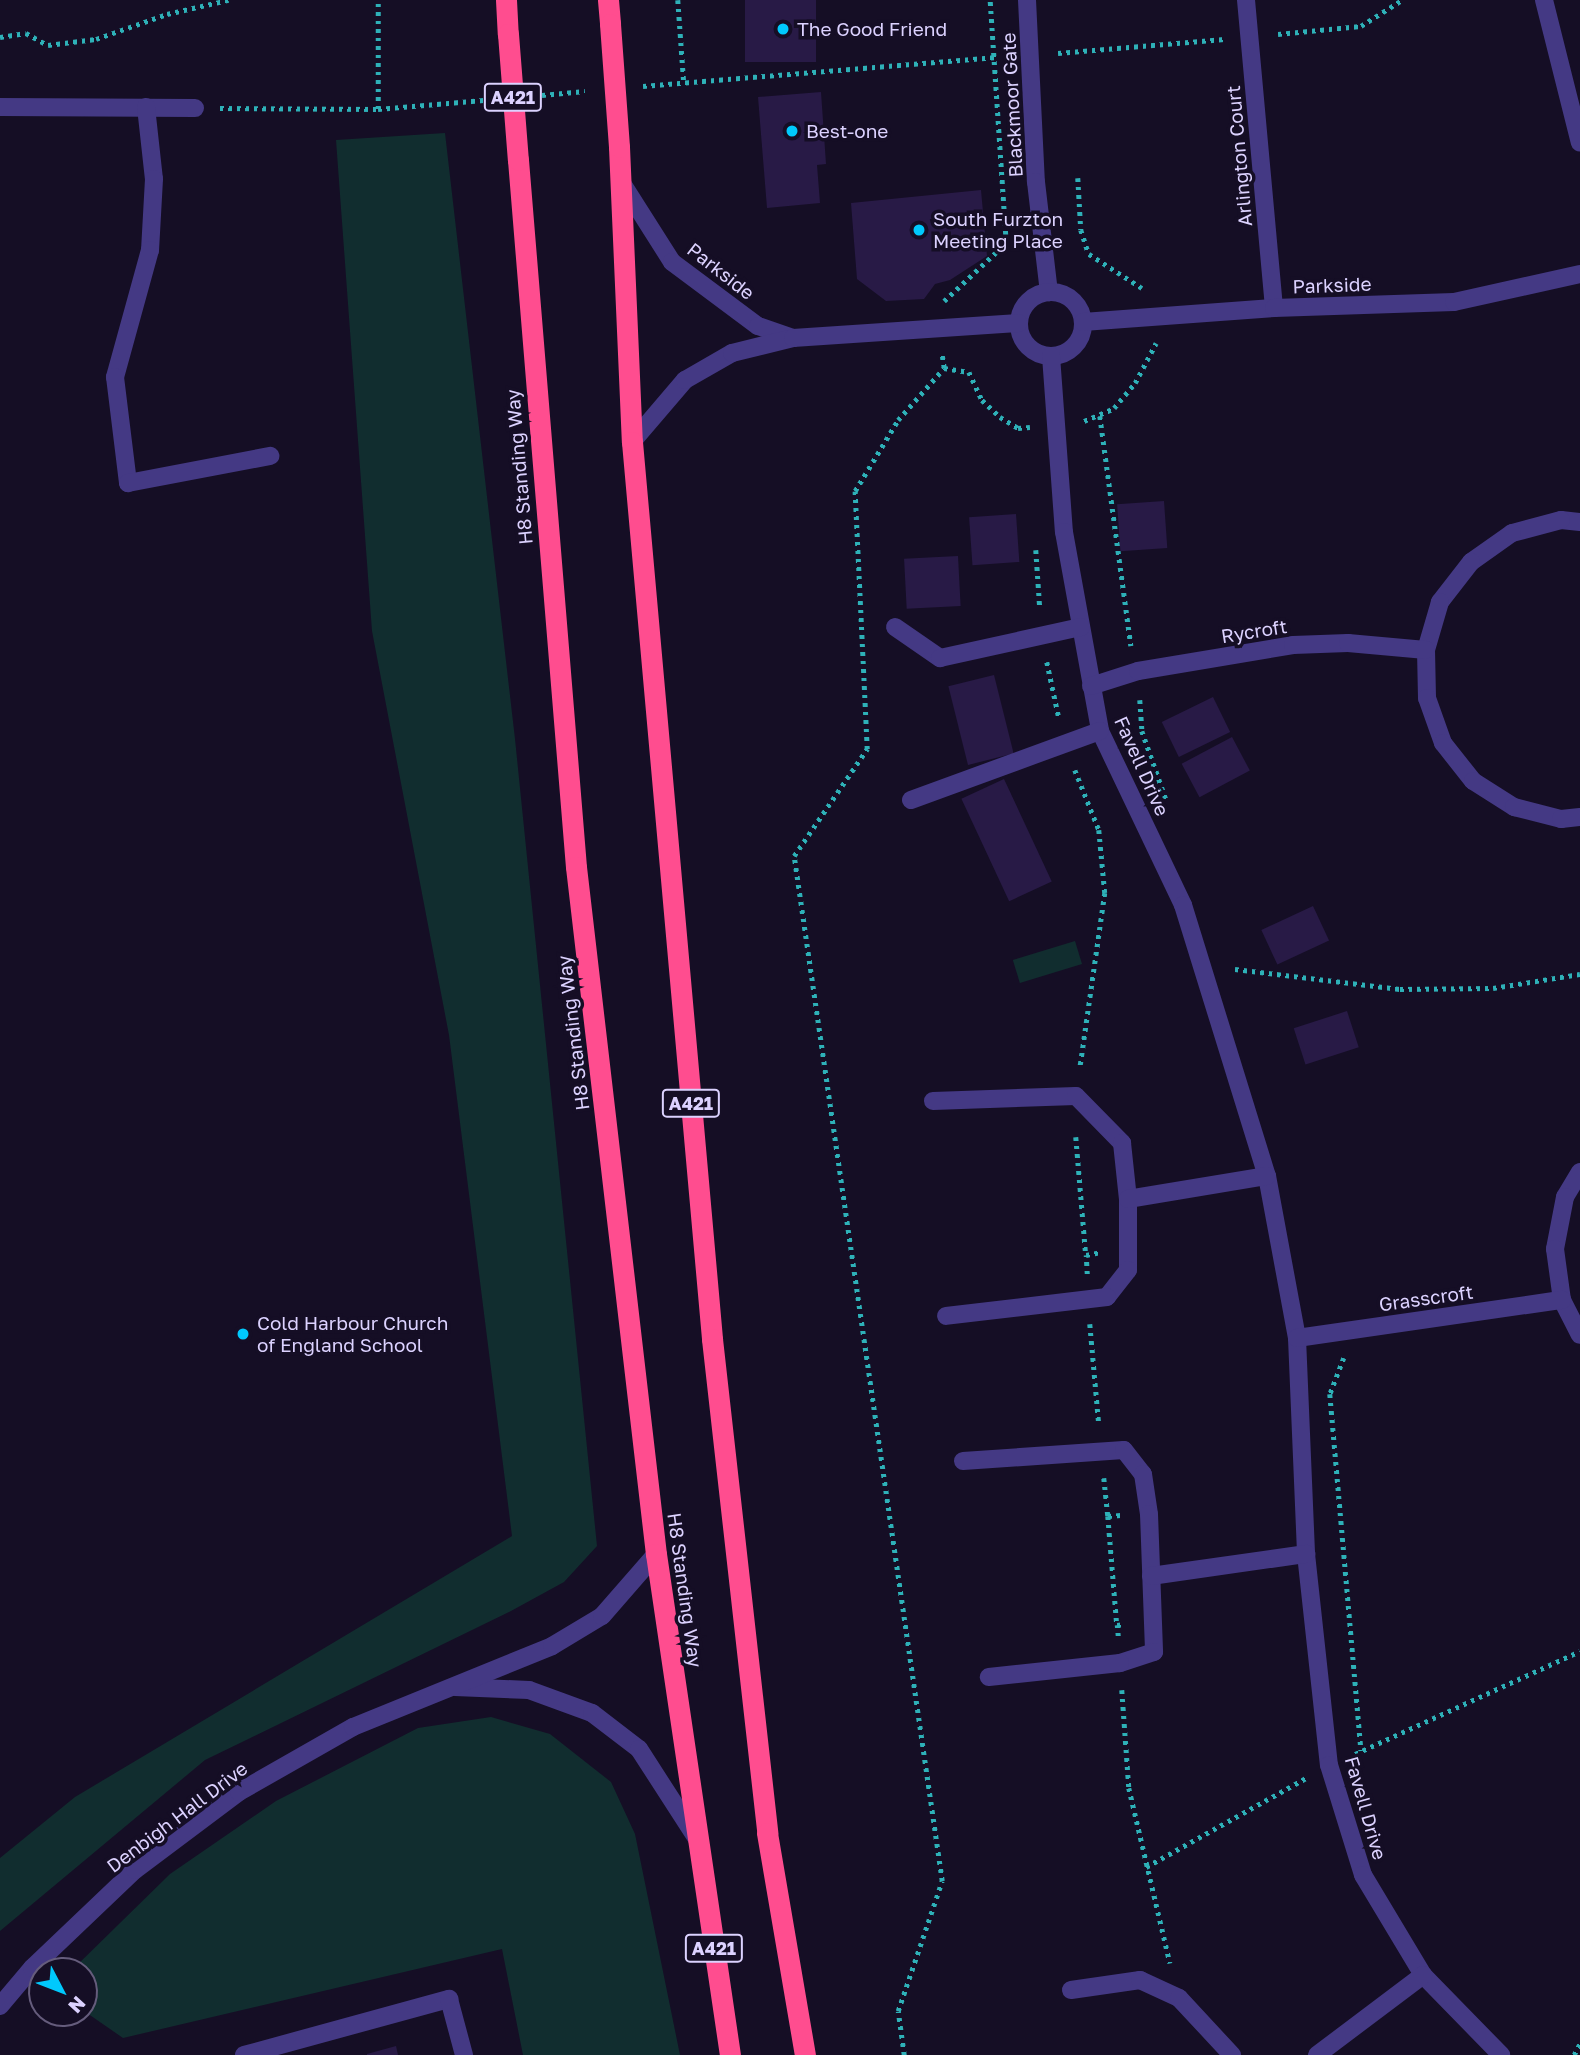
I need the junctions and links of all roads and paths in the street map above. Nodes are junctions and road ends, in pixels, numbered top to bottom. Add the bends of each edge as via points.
1 (228, 0) edge
2 (378, 0) edge
3 (506, 0) edge
4 (608, 0) edge
5 (678, 0) edge
6 (990, 0) edge
7 (1027, 0) edge
8 (1246, 0) edge
9 (1402, 0) edge
10 (1544, 0) edge
11 (0, 37) edge
12 (1249, 37) junction
13 (1032, 55) junction
14 (995, 57) junction
15 (684, 83) junction
16 (628, 88) dead end
17 (600, 90) dead end
18 (531, 96) dead end
19 (489, 100) dead end
20 (0, 107) edge
21 (146, 107) junction
22 (195, 108) joint
23 (378, 110) junction
24 (1580, 143) edge
25 (1078, 178) dead end
26 (620, 179) junction
27 (1580, 274) edge
28 (1049, 292) junction
29 (1154, 296) dead end
30 (1274, 308) junction
31 (1083, 322) junction
32 (1019, 323) junction
33 (939, 325) junction
34 (793, 338) junction
35 (1051, 356) junction
36 (1027, 427) dead end
37 (1028, 440) dead end
38 (632, 442) junction
39 (270, 456) dead end
40 (1580, 522) edge
41 (1036, 546) dead end
42 (895, 627) dead end
43 (1081, 627) junction
44 (1042, 638) junction
45 (1426, 650) junction
46 (1091, 686) junction
47 (1100, 731) junction
48 (1065, 742) junction
49 (911, 800) dead end
50 (1580, 817) edge
51 (1236, 972) dead end
52 (1580, 974) edge
53 (1076, 1096) junction
54 (933, 1101) dead end
55 (1580, 1172) edge
56 (1266, 1176) junction
57 (1128, 1199) junction
58 (1128, 1245) junction
59 (1086, 1255) junction
60 (1088, 1299) junction
61 (1562, 1300) junction
62 (946, 1316) dead end
63 (1341, 1331) junction
64 (1580, 1335) edge
65 (1297, 1338) junction
66 (1102, 1449) junction
67 (963, 1461) dead end
68 (1149, 1514) junction
69 (1108, 1516) junction
70 (656, 1554) junction
71 (1306, 1554) junction
72 (1151, 1576) junction
73 (1154, 1621) junction
74 (1117, 1625) junction
75 (1580, 1651) edge
76 (1120, 1663) junction
77 (989, 1676) dead end
78 (448, 1686) junction
79 (1361, 1751) junction
80 (1329, 1765) junction
81 (699, 1842) junction
82 (1146, 1867) junction
83 (1423, 1975) junction
84 (1071, 1990) dead end
85 (1179, 1998) junction
86 (0, 2006) edge
87 (1580, 2043) edge
88 (1228, 2050) edge
89 (244, 2055) edge
90 (464, 2055) edge
91 (730, 2055) edge
92 (805, 2055) edge
93 (904, 2055) edge
94 (1317, 2055) edge
95 (1501, 2055) edge
96 (1574, 2055) edge

1 - 11 path via 167,14 96,39 48,45 26,33
2 - 23 path
3 - 70 highway, H8 Standing Way / A421, bridge via 576,867
4 - 26 highway, A421, bridge
5 - 15 path
6 - 14 path
7 - 13 street, Blackmoor Gate
8 - 12 street, Arlington Court
9 - 12 path via 1361,26
10 - 24 street
12 - 13 path
12 - 30 street, Arlington Court
13 - 14 path
13 - 28 street, Blackmoor Gate via 1036,182
14 - 15 path
14 - 33 path via 1006,243 938,306
15 - 16 path
17 - 18 path
19 - 23 path
20 - 21 street
21 - 22 street
21 - 39 street via 154,179 150,250 114,377 128,483
22 - 23 path
25 - 29 path via 1081,230 1089,254
26 - 34 street, Parkside via 681,270 758,326
26 - 38 highway, A421
27 - 30 street, Parkside via 1454,302
28 - 31 street via 1068,297
28 - 32 street via 1025,305
30 - 31 street, Parkside
31 - 35 street via 1071,349
32 - 33 street, Parkside
32 - 35 street via 1032,350
33 - 34 street, Parkside
33 - 93 path via 944,368 898,420 855,491 867,749 794,856 942,1881 898,2011
34 - 38 street, Parkside via 732,353 685,380
35 - 43 street, Favell Drive via 1065,532
36 - 37 path
38 - 92 highway, A421 via 712,1339 767,1833
40 - 45 street via 1561,520 1512,533 1471,562 1440,602
41 - 44 path
42 - 44 street via 940,658
43 - 44 street
43 - 46 street, Favell Drive
44 - 48 path
45 - 46 street, Rycroft via 1348,643 1293,645 1138,671
45 - 50 street via 1427,698 1439,732 1473,780 1514,807 1560,819
46 - 47 street, Favell Drive
47 - 48 street
47 - 56 street, Favell Drive via 1183,905
48 - 49 street
48 - 53 path via 1099,830 1105,893
51 - 52 path via 1400,989 1493,988
53 - 54 street
53 - 57 street via 1122,1143
53 - 59 path
55 - 61 street via 1565,1197 1555,1248
56 - 57 street
56 - 65 street, Favell Drive
57 - 58 street
58 - 59 path
58 - 60 street via 1128,1270 1107,1297
59 - 60 path
60 - 62 street
60 - 66 path
61 - 63 street, Grasscroft
61 - 64 street
63 - 65 street, Grasscroft
63 - 79 path via 1345,1365 1330,1394
65 - 71 street, Favell Drive
66 - 67 street
66 - 68 street via 1124,1450 1143,1474
66 - 69 path
68 - 69 path
68 - 72 street
69 - 74 path
70 - 78 street, Denbigh Hall Drive via 603,1616 552,1646
70 - 81 highway, H8 Standing Way / A421
71 - 72 street
71 - 80 street, Favell Drive
72 - 73 street
73 - 74 path
73 - 76 street via 1154,1652
74 - 76 path
75 - 79 path
76 - 77 street
76 - 82 path via 1129,1788
78 - 81 street, Denbigh Hall Drive via 529,1690 592,1713 639,1749
78 - 86 street, Denbigh Hall Drive via 353,1727 240,1792 135,1870 32,1968
79 - 80 path
80 - 82 path
80 - 83 street, Favell Drive via 1363,1875
81 - 91 highway, H8 Standing Way / A421
82 - 85 path
83 - 94 street
83 - 95 street, Favell Drive
84 - 85 street via 1140,1980
85 - 88 street
87 - 96 path
89 - 90 street via 449,1999

